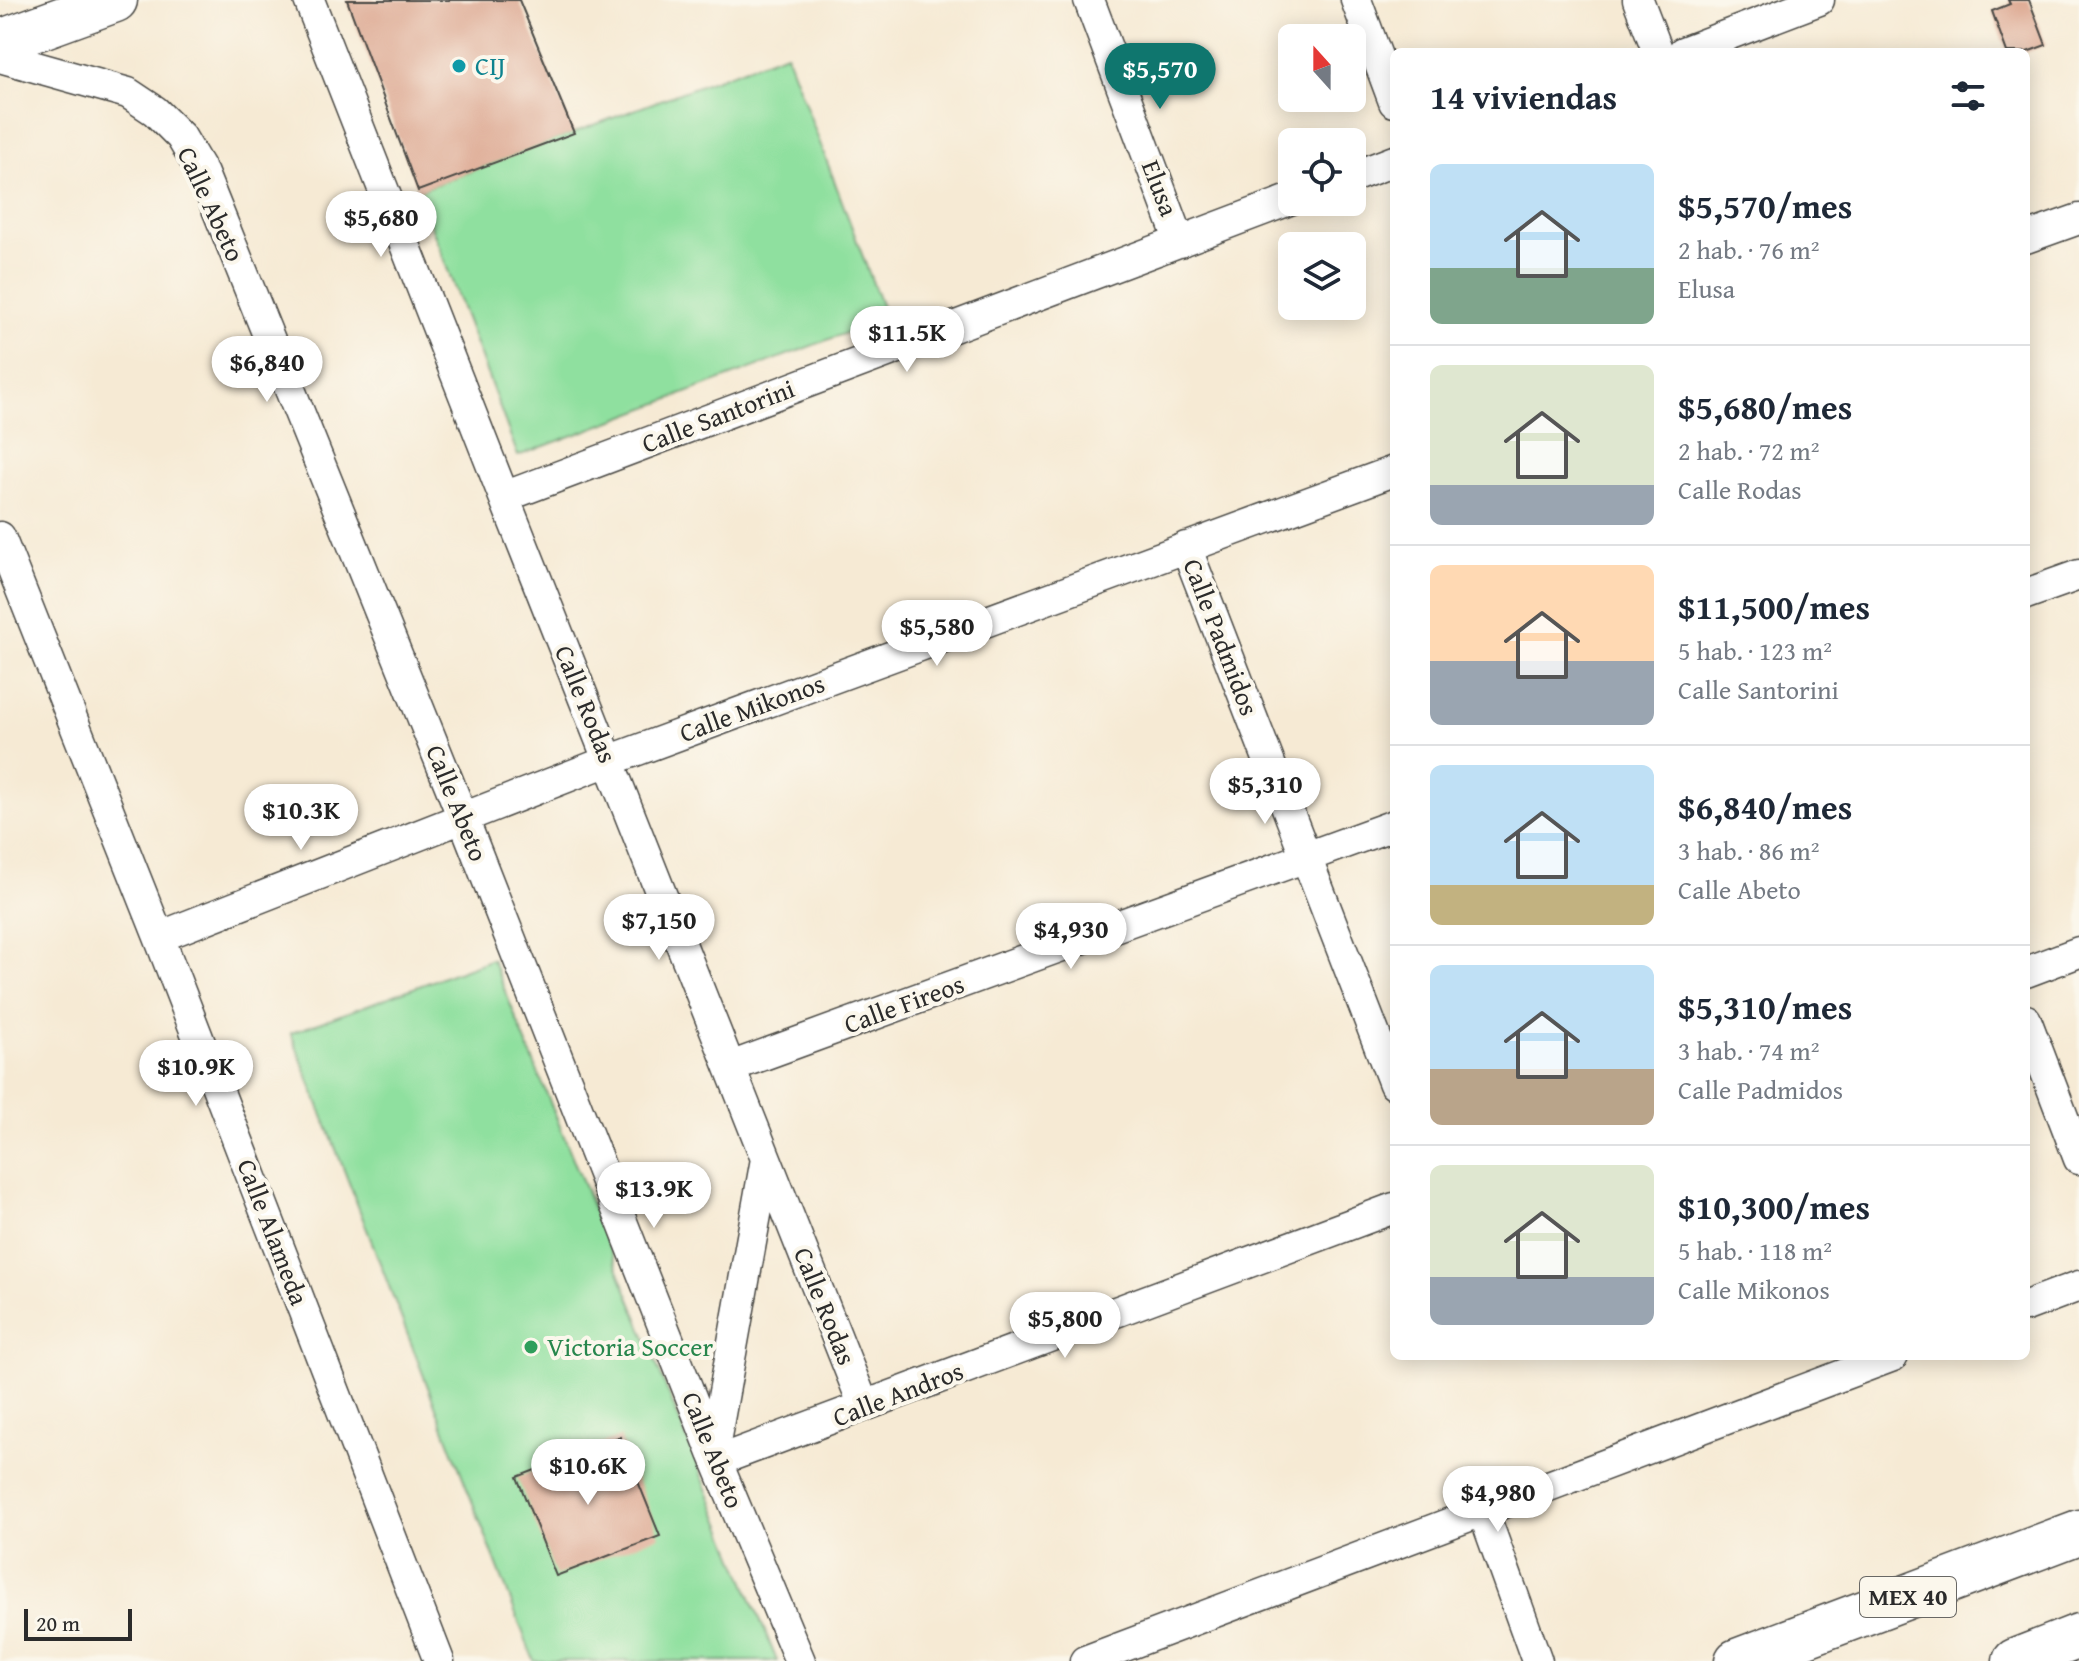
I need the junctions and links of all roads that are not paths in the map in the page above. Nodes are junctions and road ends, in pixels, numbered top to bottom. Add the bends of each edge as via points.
1 (115, 0) edge
2 (309, 0) edge
3 (1089, 0) edge
4 (1356, 0) edge
5 (1638, 0) edge
6 (1819, 0) edge
7 (0, 42) edge
8 (1656, 48) edge
9 (1693, 48) edge
10 (0, 57) edge
11 (1390, 91) edge
12 (1390, 163) edge
13 (1366, 172) edge
14 (1278, 204) edge
15 (2079, 219) edge
16 (2030, 237) edge
17 (1180, 242) junction
18 (1390, 472) edge
19 (504, 497) junction
20 (0, 537) edge
21 (1186, 547) junction
22 (2079, 575) edge
23 (2030, 593) edge
24 (608, 761) junction
25 (463, 818) junction
26 (1390, 826) edge
27 (1306, 857) junction
28 (159, 937) junction
29 (2079, 952) edge
30 (2030, 970) edge
31 (2030, 1030) edge
32 (730, 1067) junction
33 (1390, 1074) edge
34 (766, 1159) junction
35 (2079, 1159) edge
36 (1390, 1209) edge
37 (2079, 1286) edge
38 (2030, 1304) edge
39 (1882, 1360) edge
40 (864, 1406) junction
41 (715, 1457) junction
42 (1483, 1511) junction
43 (2079, 1532) edge
44 (2079, 1636) edge
45 (439, 1661) edge
46 (800, 1661) edge
47 (1085, 1661) edge
48 (1537, 1661) edge
49 (1737, 1661) edge
50 (2015, 1661) edge

1 - 7 main road
2 - 19 street, Calle Rodas
3 - 17 street, Elusa
4 - 11 street
5 - 8 street
6 - 9 street
10 - 25 street, Calle Abeto via 128,93 181,137 203,174
12 - 13 street
14 - 17 street, Calle Santorini
15 - 16 street
17 - 19 street, Calle Santorini
18 - 21 street, Calle Mikonos
19 - 24 street, Calle Rodas
20 - 28 street, Calle Alameda
21 - 24 street, Calle Mikonos
21 - 27 street, Calle Padmidos
22 - 23 street
24 - 25 street, Calle Mikonos
24 - 32 street, Calle Rodas
25 - 28 street, Calle Mikonos
25 - 41 street, Calle Abeto
26 - 27 street, Calle Fireos
27 - 32 street, Calle Fireos
27 - 33 street, Calle Padmidos
28 - 45 street, Calle Alameda
29 - 30 street
31 - 35 street
32 - 34 street, Calle Rodas
34 - 40 street, Calle Rodas
34 - 41 street
36 - 40 street, Calle Andros
37 - 38 street
39 - 42 street
40 - 41 street, Calle Andros
41 - 46 street, Calle Abeto
42 - 47 street
42 - 48 street
43 - 49 main road, MEX 40
44 - 50 main road

